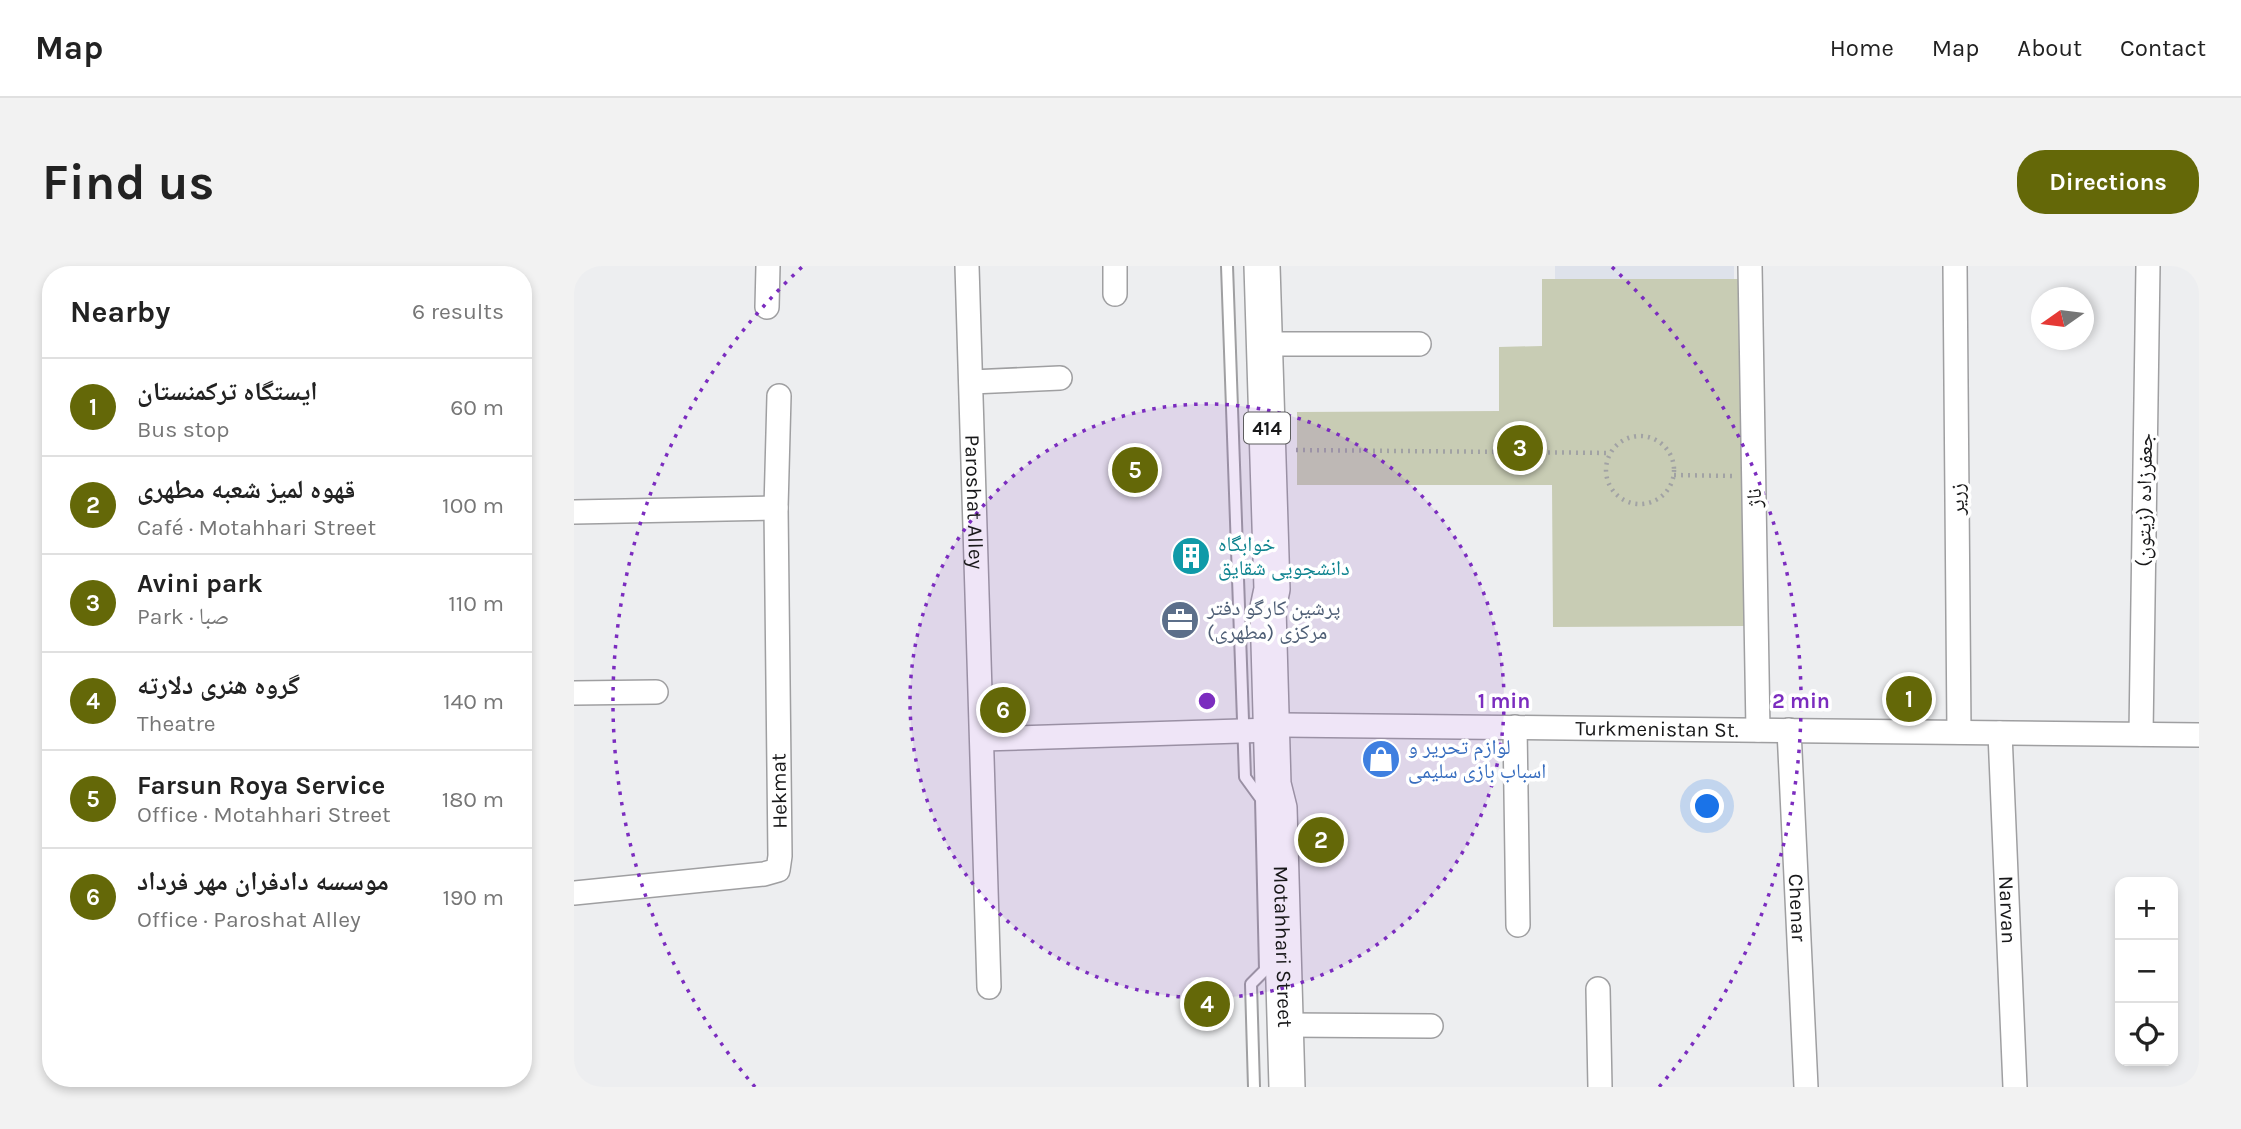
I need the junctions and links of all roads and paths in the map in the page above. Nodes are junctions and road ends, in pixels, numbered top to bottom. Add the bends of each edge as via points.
1 (768, 266) edge
2 (967, 266) edge
3 (1115, 266) edge
4 (1227, 266) edge
5 (1262, 266) edge
6 (1750, 266) edge
7 (1955, 266) edge
8 (2148, 266) edge
9 (1115, 294) dead end
10 (766, 307) dead end
11 (1264, 344) junction
12 (1419, 344) dead end
13 (1060, 378) dead end
14 (971, 382) junction
15 (779, 396) dead end
16 (1268, 450) junction
17 (1611, 453) junction
18 (1674, 475) junction
19 (1754, 476) junction
20 (776, 508) junction
21 (574, 512) edge
22 (656, 692) dead end
23 (574, 693) edge
24 (1515, 727) junction
25 (1266, 728) junction
26 (1758, 730) junction
27 (1788, 730) junction
28 (1959, 732) junction
29 (2000, 733) junction
30 (2141, 734) junction
31 (2199, 735) edge
32 (982, 739) junction
33 (574, 893) edge
34 (1518, 925) dead end
35 (989, 987) dead end
36 (1598, 989) dead end
37 (1286, 1025) junction
38 (1431, 1026) dead end
39 (1254, 1087) edge
40 (1287, 1087) edge
41 (1600, 1087) edge
42 (1806, 1087) edge
43 (2015, 1087) edge

1 - 10 street
2 - 14 street, Paroshat Alley
3 - 9 street
4 - 25 lane
5 - 11 main road, Motahhari Street / 414
6 - 19 street, ناژ
7 - 28 street, زریر
8 - 30 street, جعفرزاده (زیتون)
11 - 12 street
11 - 16 main road, Motahhari Street / 414
13 - 14 street
14 - 32 street, Paroshat Alley
15 - 20 street, Hekmat
16 - 17 path
16 - 25 main road, Motahhari Street / 414 via 1272,589 1280,608
17 - 18 path via 1632,437 1658,440 1674,461
17 - 18 path via 1607,478 1623,500 1648,504 1661,498
18 - 19 path
19 - 26 street, ناژ
20 - 21 street
20 - 33 street, Hekmat via 778,870
22 - 23 street
24 - 25 street, Turkmenistan St.
24 - 26 street, Turkmenistan St.
24 - 34 street
25 - 32 street
25 - 37 main road, Motahhari Street / 414 via 1285,784 1279,808
25 - 39 lane via 1245,777 1261,799 1265,970 1251,984
26 - 27 street, Turkmenistan St.
27 - 28 street, Turkmenistan St.
27 - 42 street, Chenar
28 - 29 street, Turkmenistan St.
29 - 30 street, Turkmenistan St.
29 - 43 street, Narvan
30 - 31 street, Turkmenistan St.
32 - 35 street, Paroshat Alley
36 - 41 street
37 - 38 street
37 - 40 main road, Motahhari Street / 414

